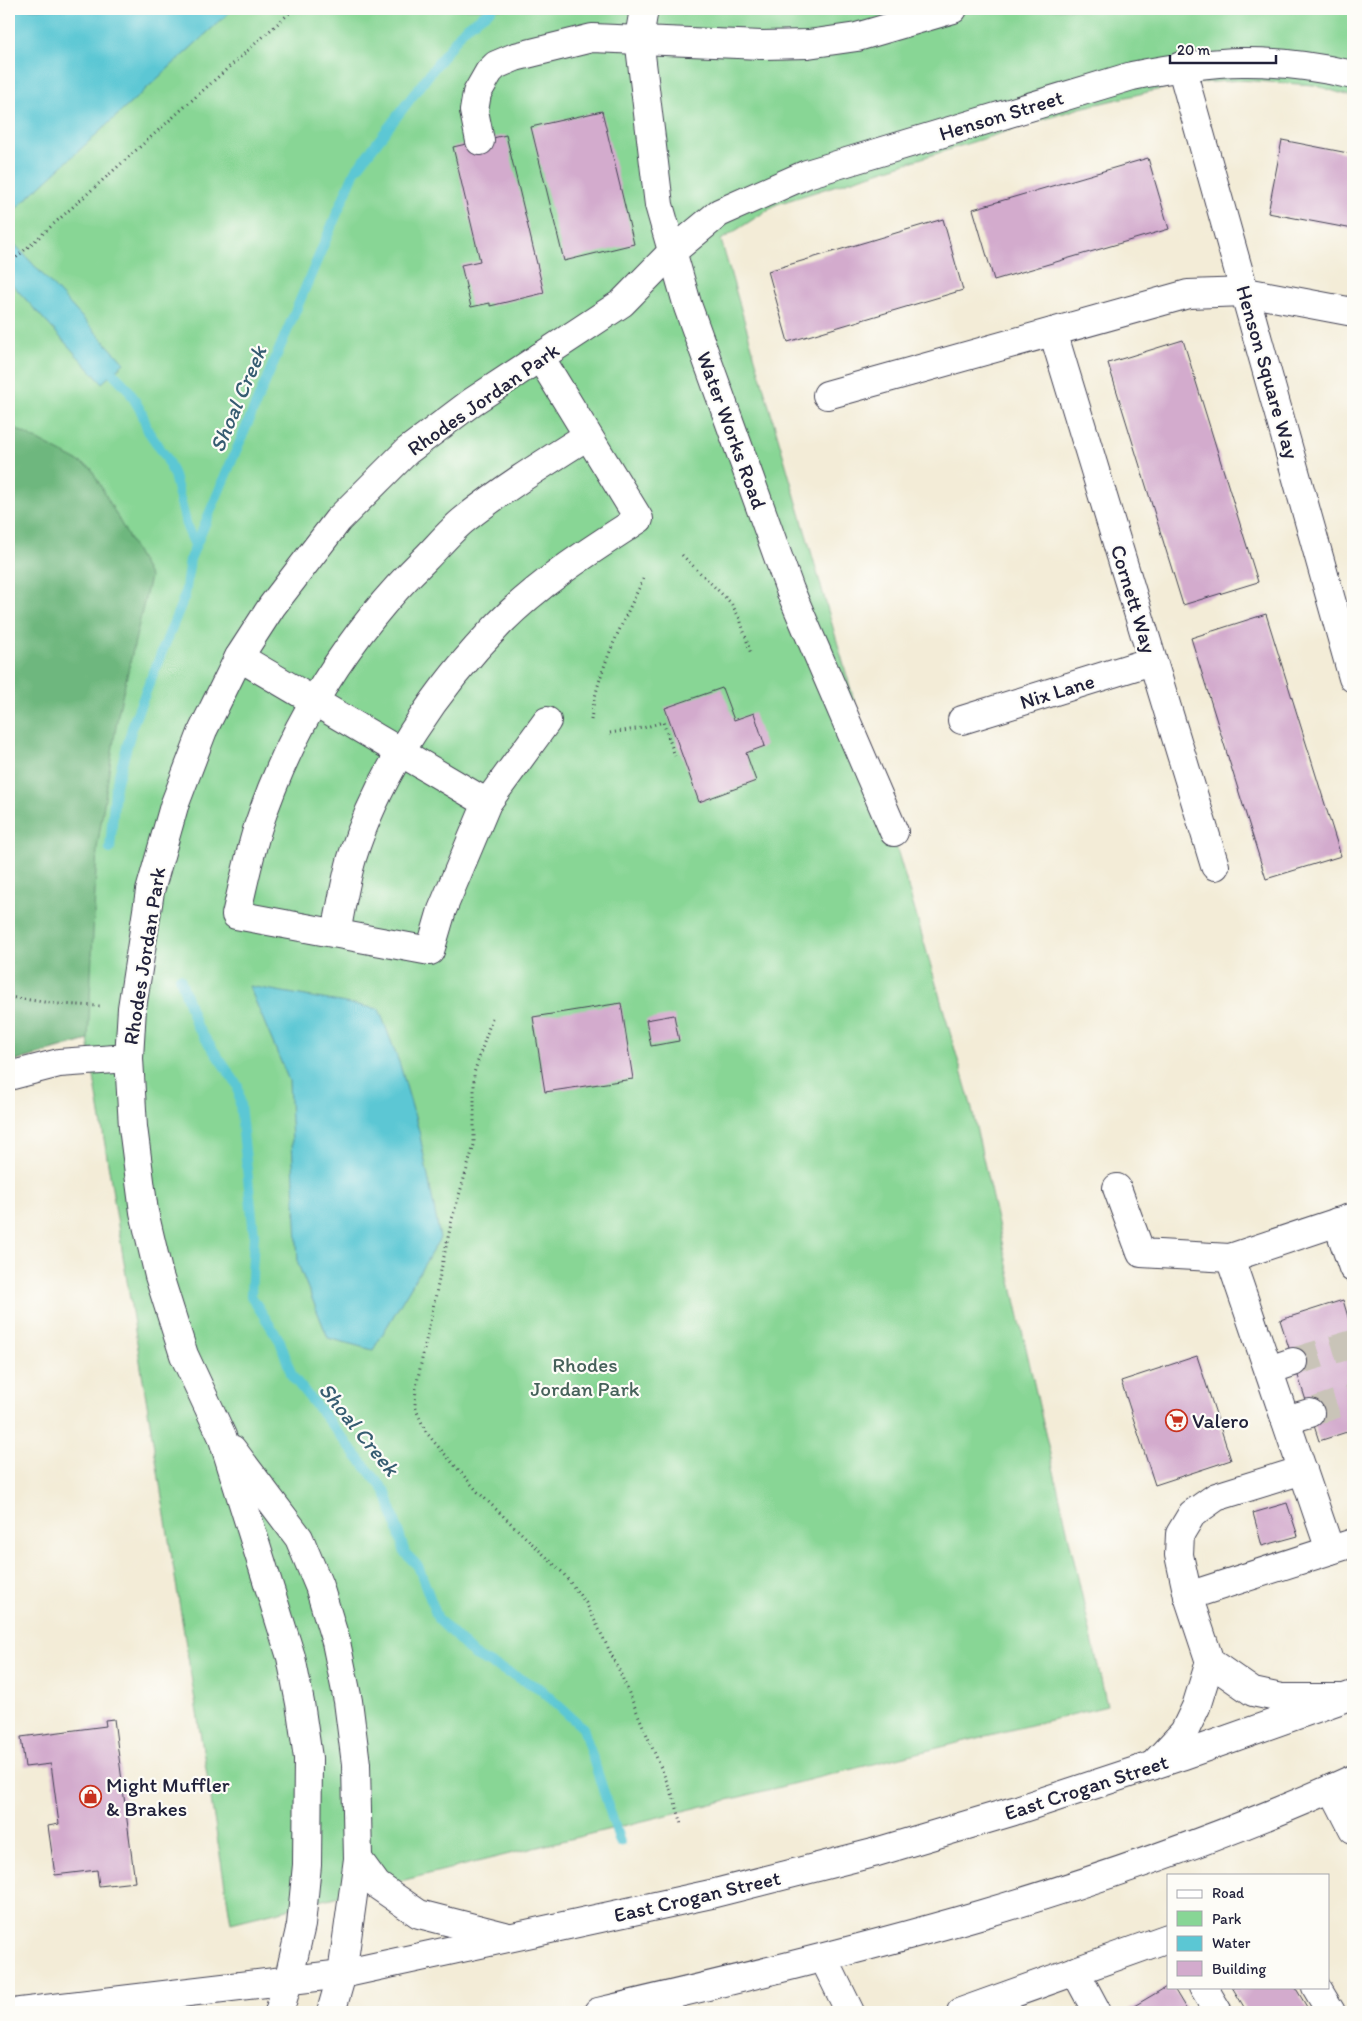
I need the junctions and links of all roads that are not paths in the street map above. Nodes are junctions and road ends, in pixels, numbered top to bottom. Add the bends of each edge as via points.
1 (644, 9) edge
2 (953, 9) edge
3 (639, 38) junction
4 (1180, 66) junction
5 (1353, 75) edge
6 (480, 141) dead end
7 (672, 252) junction
8 (1246, 292) junction
9 (1353, 312) edge
10 (1053, 332) junction
11 (540, 357) junction
12 (827, 395) dead end
13 (588, 436) junction
14 (240, 657) junction
15 (1152, 661) junction
16 (1353, 678) edge
17 (313, 702) junction
18 (962, 720) dead end
19 (547, 721) dead end
20 (399, 752) junction
21 (487, 803) junction
22 (894, 832) dead end
23 (1215, 866) dead end
24 (336, 933) junction
25 (129, 1058) junction
26 (9, 1076) edge
27 (1117, 1188) dead end
28 (1345, 1219) edge
29 (1230, 1258) junction
30 (1353, 1268) edge
31 (222, 1436) junction
32 (1303, 1470) junction
33 (1342, 1547) edge
34 (1188, 1596) junction
35 (1210, 1662) junction
36 (1350, 1696) edge
37 (1152, 1766) junction
38 (1343, 1784) edge
39 (1353, 1829) edge
40 (358, 1859) junction
41 (511, 1938) junction
42 (1167, 1938) edge
43 (824, 1959) junction
44 (1075, 1972) junction
45 (342, 1974) junction
46 (288, 1982) junction
47 (1205, 1988) edge
48 (1317, 1988) edge
49 (20, 2012) edge
50 (279, 2012) edge
51 (331, 2012) edge
52 (598, 2012) edge
53 (850, 2012) edge
54 (963, 2012) edge
55 (1097, 2012) edge
56 (1218, 2012) edge
57 (1331, 2012) edge

1 - 3 street, Water Works Road
2 - 3 street via 857,37 808,44
3 - 6 street via 592,38 515,57 496,66 480,86 475,100
3 - 7 street, Water Works Road via 659,205
4 - 5 street, Henson Street via 1244,60 1301,65
4 - 7 street, Henson Street via 1132,76 807,174 719,213
4 - 8 street, Henson Square Way
7 - 11 street, Rhodes Jordan Park via 622,303
7 - 22 street, Water Works Road via 706,359 790,590
8 - 9 street
8 - 10 street via 1188,294
8 - 16 street, Henson Square Way
10 - 12 street
10 - 15 street, Cornett Way
11 - 13 street
11 - 14 street, Rhodes Jordan Park via 407,451 338,520 272,606
13 - 17 street via 523,476 464,520 407,576 371,618
13 - 20 street via 639,519 592,549 500,623 430,707
14 - 17 street
14 - 25 street, Rhodes Jordan Park via 203,730 174,806 150,891 132,1008
15 - 18 street, Nix Lane
15 - 23 street, Cornett Way
17 - 20 street
17 - 24 street via 258,827 236,915
19 - 21 street
20 - 21 street
20 - 24 street via 352,858
21 - 24 street via 442,910 430,951
25 - 26 street via 59,1063
25 - 31 street, Rhodes Jordan Park via 137,1169 159,1276 184,1355
27 - 29 street via 1141,1253
28 - 29 street
28 - 30 street
29 - 32 street via 1281,1366 1298,1416
31 - 40 street, Rhodes Jordan Park via 299,1538 319,1586 336,1642 348,1701 356,1764
31 - 46 street, Rhodes Jordan Park via 291,1657 308,1758 307,1865 301,1925
32 - 33 street
32 - 34 street via 1216,1497 1192,1514 1180,1534 1179,1555
33 - 34 street
34 - 35 street
35 - 36 street via 1253,1692 1281,1698
35 - 37 street via 1196,1707 1184,1732
36 - 37 street, East Crogan Street
37 - 41 street, East Crogan Street via 873,1853 711,1894
38 - 39 street
38 - 43 street via 1109,1876
40 - 41 street via 377,1885 419,1914
40 - 45 street, Rhodes Jordan Park
41 - 45 street, East Crogan Street
42 - 44 street
43 - 52 street
43 - 53 street
44 - 54 street
44 - 55 street
45 - 46 street, East Crogan Street
45 - 51 street, Rhodes Jordan Park
46 - 49 street, East Crogan Street
46 - 50 street, Rhodes Jordan Park
47 - 56 street
48 - 57 street

